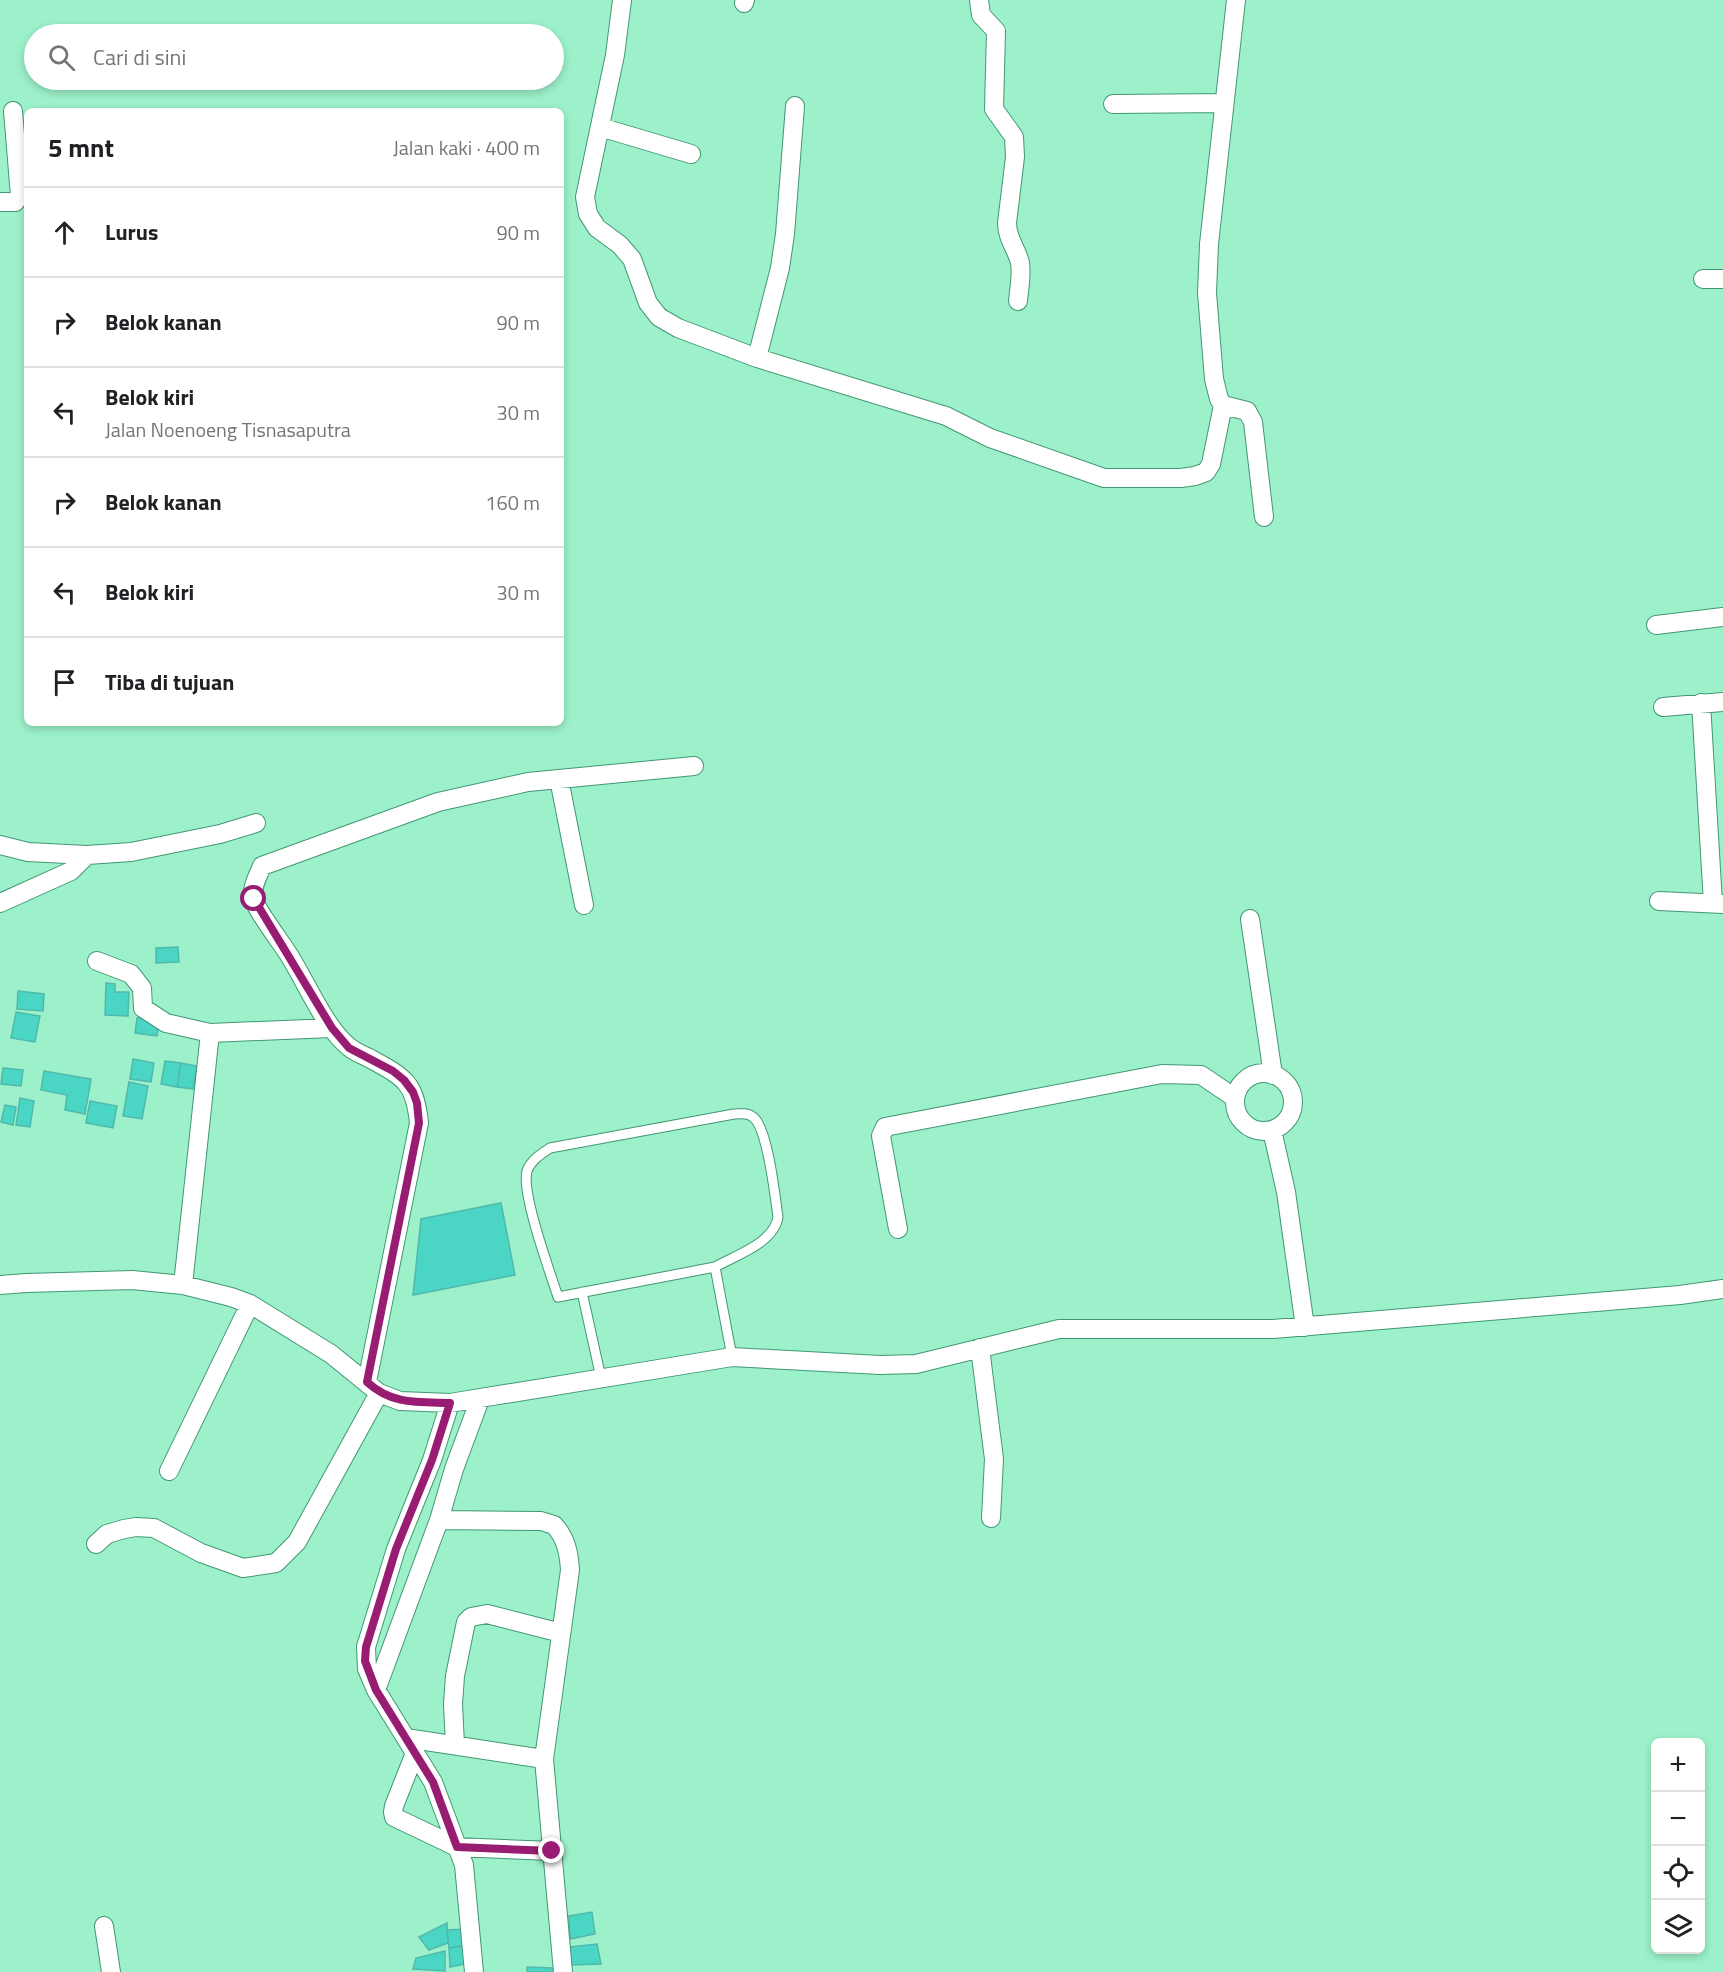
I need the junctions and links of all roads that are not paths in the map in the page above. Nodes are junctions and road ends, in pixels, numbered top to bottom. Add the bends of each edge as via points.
1 (622, 0) edge
2 (979, 0) edge
3 (1236, 0) edge
4 (1224, 103) junction
5 (1113, 104) dead end
6 (795, 106) dead end
7 (13, 111) dead end
8 (600, 127) junction
9 (691, 154) dead end
10 (0, 202) edge
11 (1703, 279) dead end
12 (1723, 279) edge
13 (1018, 302) dead end
14 (757, 358) junction
15 (1223, 405) junction
16 (1264, 517) dead end
17 (1723, 616) edge
18 (1656, 625) dead end
19 (1723, 702) edge
20 (1701, 704) junction
21 (1663, 707) dead end
22 (694, 766) dead end
23 (559, 779) junction
24 (256, 823) dead end
25 (1716, 834) edge
26 (0, 844) edge
27 (87, 855) junction
28 (1659, 901) dead end
29 (0, 903) edge
30 (1718, 903) edge
31 (584, 905) dead end
32 (1250, 919) dead end
33 (97, 962) dead end
34 (332, 1028) junction
35 (210, 1034) junction
36 (1274, 1075) junction
37 (1235, 1098) junction
38 (1272, 1130) junction
39 (898, 1229) dead end
40 (715, 1267) junction
41 (183, 1284) junction
42 (0, 1285) edge
43 (1723, 1289) edge
44 (582, 1292) junction
45 (250, 1304) junction
46 (1305, 1327) junction
47 (980, 1348) junction
48 (732, 1358) junction
49 (601, 1378) junction
50 (373, 1388) junction
51 (480, 1399) junction
52 (450, 1403) junction
53 (169, 1471) dead end
54 (991, 1518) dead end
55 (439, 1520) junction
56 (96, 1544) dead end
57 (396, 1549) junction
58 (425, 1558) junction
59 (381, 1599) junction
60 (407, 1608) junction
61 (561, 1633) junction
62 (376, 1690) junction
63 (410, 1745) junction
64 (455, 1745) junction
65 (544, 1759) junction
66 (457, 1847) junction
67 (552, 1851) junction
68 (104, 1926) dead end
69 (111, 1972) edge
70 (474, 1972) edge
71 (563, 1972) edge

1 - 8 street
2 - 13 street via 981,15 996,31 994,109 1014,136 1007,233 1021,269
3 - 4 street
4 - 5 street
4 - 15 street via 1207,293 1214,380
6 - 14 street via 780,268
7 - 10 street via 20,196 15,202
8 - 9 street
8 - 14 street via 585,197 588,214 597,228 632,259 648,303 659,317
11 - 12 street
14 - 15 street via 946,416 990,438 1104,478 1181,478 1206,472
15 - 16 street via 1247,411 1253,422
17 - 18 street
19 - 20 street
20 - 21 street
20 - 25 street
22 - 23 street
23 - 31 street
23 - 34 street via 438,802 262,866 254,883 254,899
24 - 27 street via 130,852
25 - 30 street
26 - 27 street via 28,852
27 - 29 street via 71,872
28 - 30 street
32 - 36 street
33 - 35 street via 131,974 142,988 144,1008 166,1023
34 - 35 street
34 - 50 street via 349,1048 404,1080 417,1103 419,1123
35 - 41 street
36 - 37 street via 1264,1073 1245,1080
36 - 38 street via 1291,1091 1292,1108 1285,1122
37 - 38 street via 1239,1117 1246,1125 1255,1130
37 - 39 street via 1200,1075 1162,1074 885,1126 881,1136
38 - 46 street via 1286,1192
40 - 44 lane
40 - 44 lane via 768,1236 777,1226 765,1142 752,1116 744,1113 550,1148 532,1162 527,1172 528,1200 558,1297
40 - 48 lane
41 - 42 street via 132,1280
41 - 45 street
43 - 46 street
44 - 49 lane
45 - 50 street via 331,1354
45 - 53 street
46 - 47 street via 1059,1329
47 - 48 street via 897,1365
47 - 54 street via 994,1460
48 - 49 street
49 - 51 street
50 - 52 street via 400,1401
50 - 56 street via 297,1542 276,1563 243,1569 201,1553 154,1528 124,1529 108,1534
51 - 52 street
51 - 55 street
52 - 57 street
55 - 58 street
55 - 61 street via 541,1521 554,1525 570,1556
57 - 58 street
57 - 59 street
58 - 60 street
59 - 60 street
59 - 62 street via 365,1661
60 - 62 street
61 - 64 street via 487,1614 471,1617 466,1623 454,1676
61 - 65 street
62 - 63 street
63 - 64 street
63 - 66 street via 433,1782
63 - 66 street via 393,1815
64 - 65 street
65 - 67 street
66 - 67 street
66 - 70 street via 464,1865
67 - 71 street
68 - 69 street

